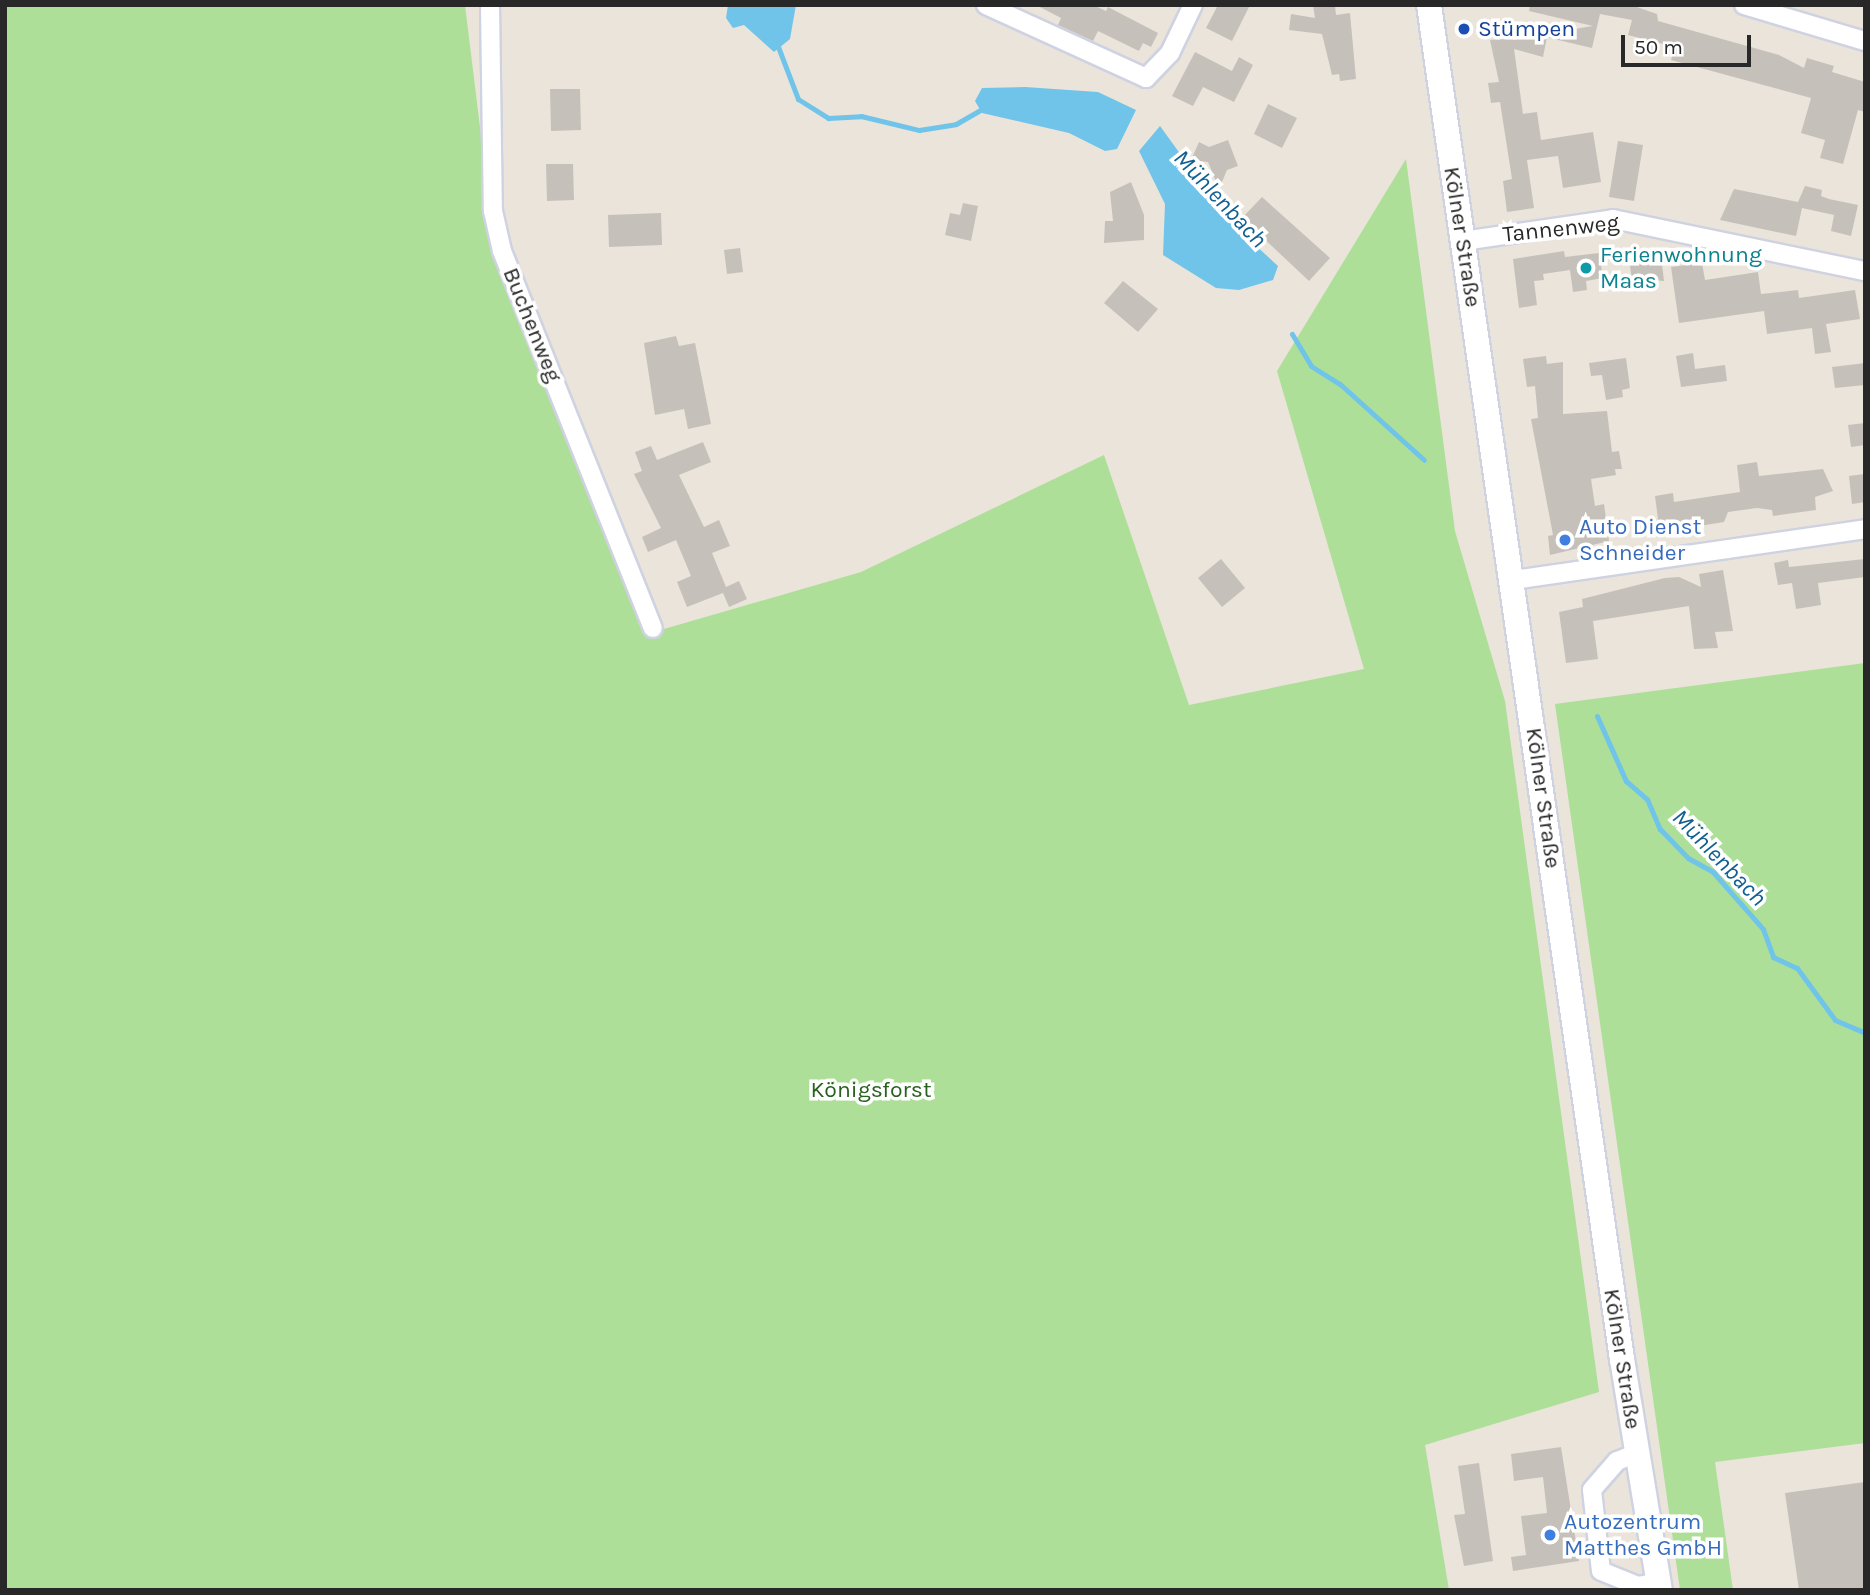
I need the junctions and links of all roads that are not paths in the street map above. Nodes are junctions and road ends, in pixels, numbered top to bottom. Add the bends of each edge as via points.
1 (490, 5) edge
2 (986, 5) edge
3 (1193, 5) edge
4 (1429, 5) edge
5 (1744, 5) edge
6 (1865, 41) edge
7 (1463, 241) junction
8 (1865, 271) edge
9 (1865, 529) edge
10 (1513, 580) junction
11 (653, 628) dead end
12 (1637, 1453) junction
13 (1601, 1570) junction
14 (1660, 1586) edge
15 (1604, 1590) edge

1 - 11 street, Buchenweg via 493,211 502,251
2 - 3 street via 1146,78 1170,53
4 - 7 main road, Kölner Straße
5 - 6 street
7 - 8 street, Tannenweg via 1613,219
7 - 10 main road, Kölner Straße
9 - 10 street
10 - 12 main road, Kölner Straße
12 - 13 street via 1618,1461 1592,1490
12 - 14 main road, Kölner Straße
13 - 14 street via 1638,1586
13 - 15 street

